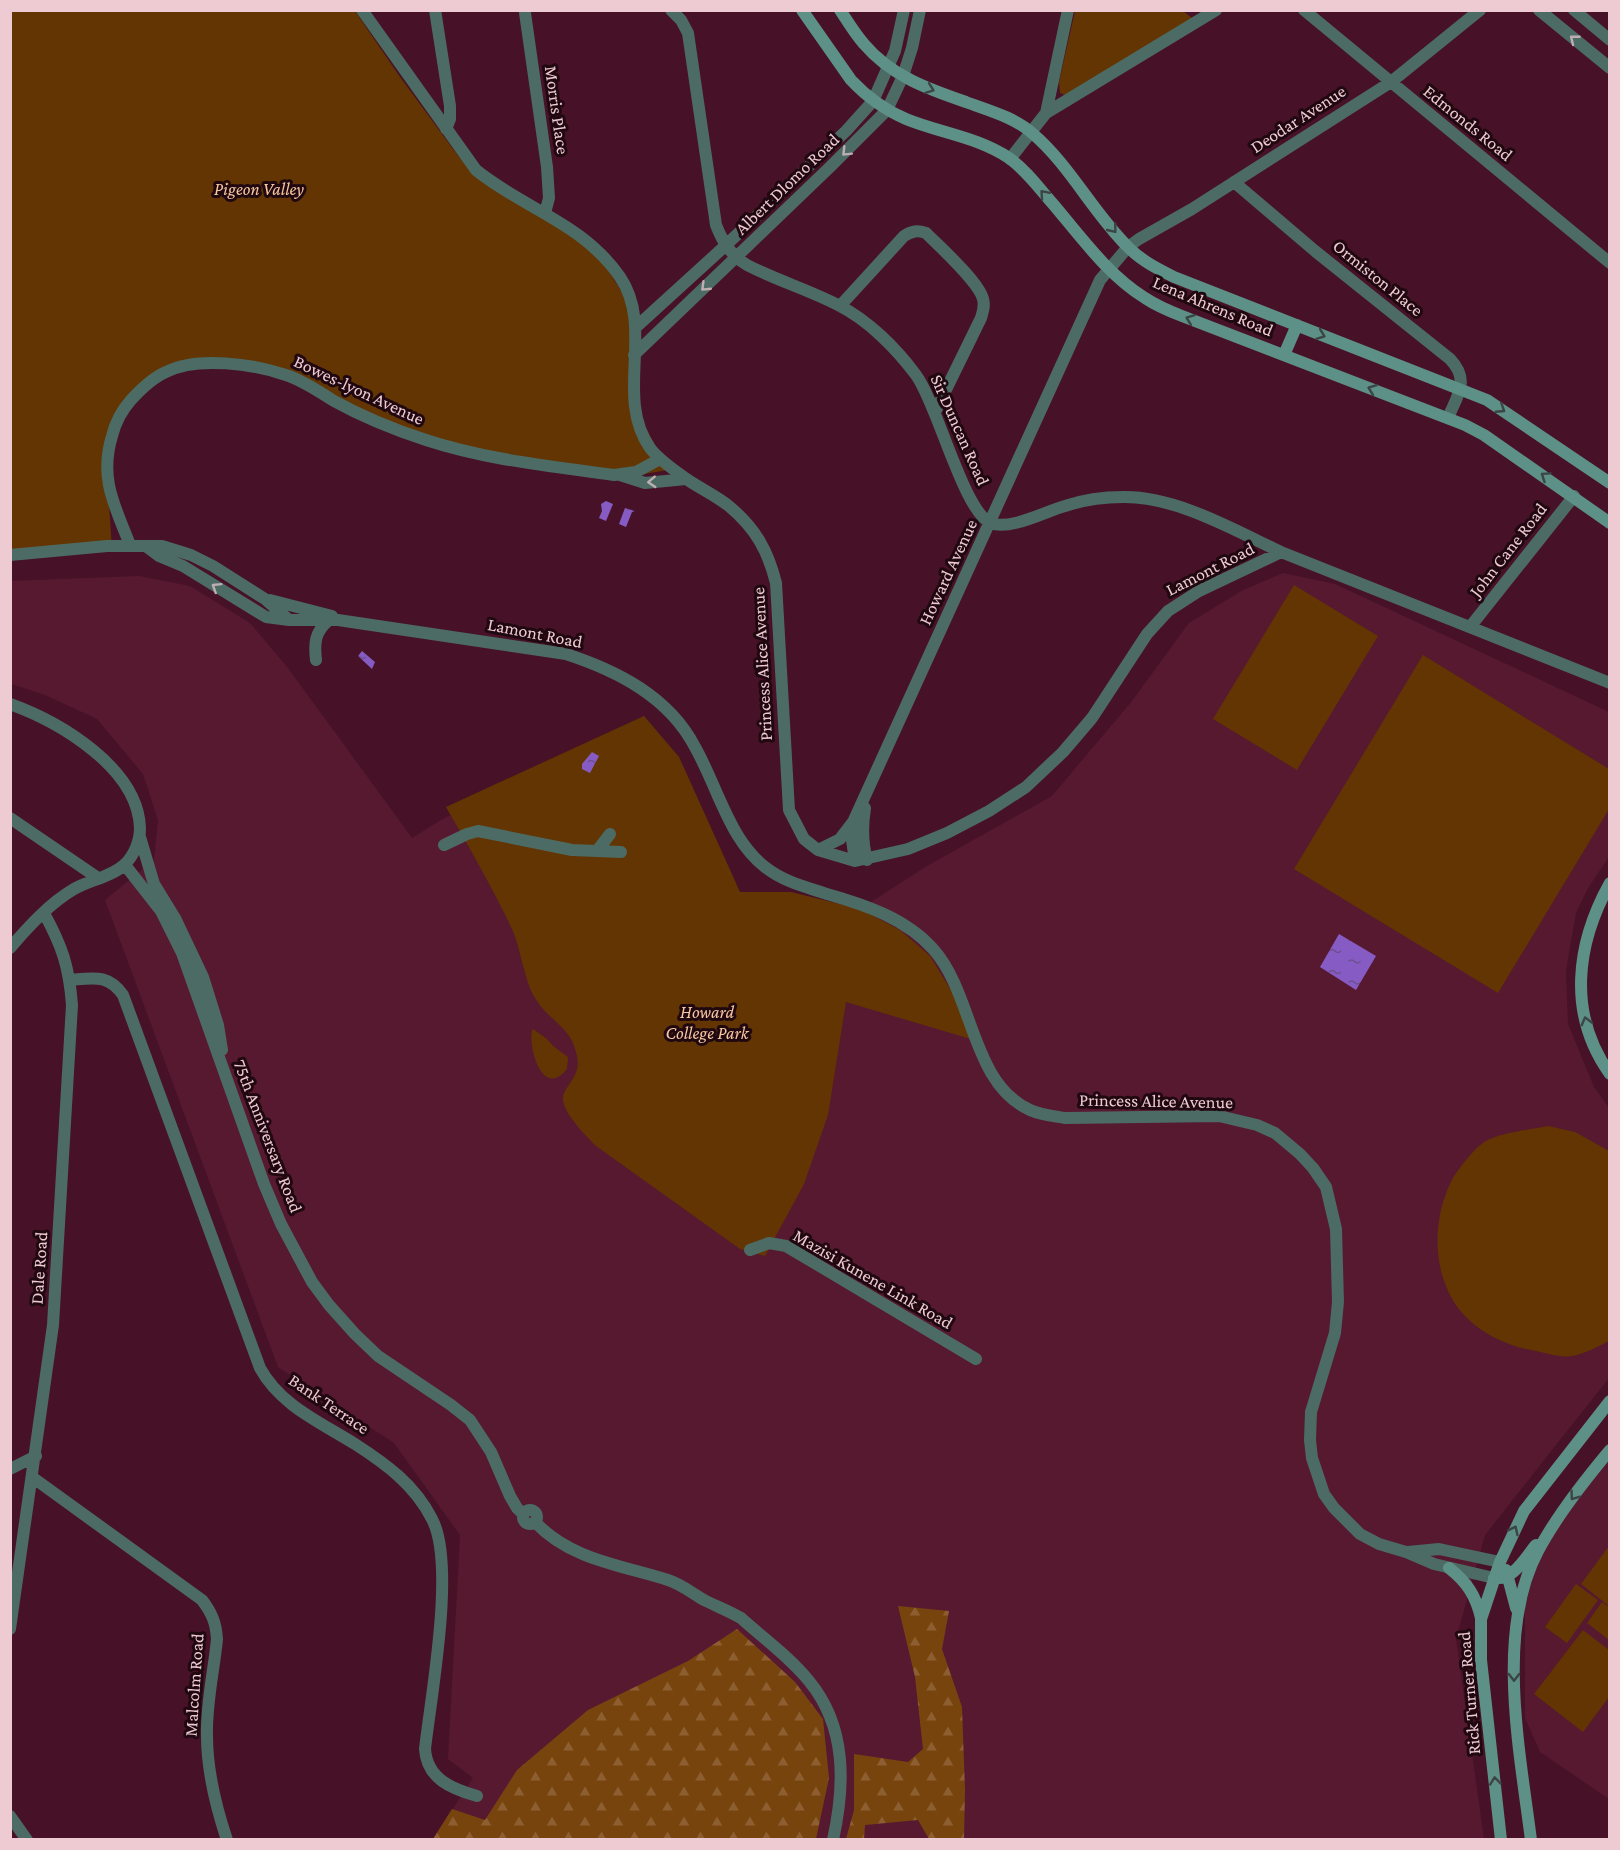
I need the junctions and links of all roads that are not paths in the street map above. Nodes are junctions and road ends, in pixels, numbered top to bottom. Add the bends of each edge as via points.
1 (362, 10) edge
2 (435, 10) edge
3 (671, 10) edge
4 (802, 10) edge
5 (840, 10) edge
6 (904, 10) edge
7 (920, 10) edge
8 (1068, 10) edge
9 (1216, 10) edge
10 (1304, 10) edge
11 (1480, 10) edge
12 (1539, 10) edge
13 (1574, 10) edge
14 (525, 13) dead end
15 (1610, 40) edge
16 (889, 67) junction
17 (1610, 68) edge
18 (903, 76) junction
19 (1391, 82) junction
20 (873, 101) junction
21 (887, 110) junction
22 (1046, 112) junction
23 (446, 129) junction
24 (1030, 132) junction
25 (1010, 159) junction
26 (1234, 182) junction
27 (545, 213) junction
28 (725, 246) junction
29 (1128, 247) junction
30 (1608, 257) edge
31 (735, 258) junction
32 (1109, 268) junction
33 (840, 306) junction
34 (1296, 325) junction
35 (635, 328) junction
36 (634, 355) junction
37 (1284, 355) junction
38 (1460, 389) junction
39 (935, 412) junction
40 (1448, 418) junction
41 (660, 459) junction
42 (620, 475) junction
43 (686, 478) junction
44 (1610, 483) edge
45 (1574, 496) junction
46 (990, 523) junction
47 (1610, 523) edge
48 (130, 545) junction
49 (147, 547) junction
50 (1281, 552) junction
51 (10, 555) edge
52 (265, 599) junction
53 (289, 620) junction
54 (333, 620) junction
55 (1470, 627) junction
56 (316, 660) dead end
57 (1610, 683) edge
58 (10, 704) edge
59 (867, 793) junction
60 (10, 818) edge
61 (854, 820) junction
62 (610, 834) dead end
63 (140, 837) junction
64 (444, 845) dead end
65 (818, 850) junction
66 (597, 851) junction
67 (621, 852) dead end
68 (861, 861) junction
69 (124, 865) junction
70 (98, 878) junction
71 (1610, 883) edge
72 (833, 896) joint
73 (44, 913) junction
74 (10, 948) edge
75 (70, 980) junction
76 (226, 1073) junction
77 (1610, 1074) edge
78 (750, 1250) dead end
79 (976, 1359) dead end
80 (1610, 1401) edge
81 (1610, 1450) edge
82 (36, 1456) junction
83 (10, 1469) edge
84 (32, 1477) junction
85 (1553, 1526) junction
86 (1407, 1552) junction
87 (1500, 1562) junction
88 (1449, 1568) junction
89 (1509, 1576) junction
90 (1494, 1578) junction
91 (1517, 1614) junction
92 (1481, 1619) junction
93 (10, 1629) edge
94 (477, 1796) dead end
95 (10, 1816) edge
96 (27, 1839) edge
97 (227, 1839) edge
98 (833, 1839) edge
99 (1501, 1839) edge
100 (1531, 1839) edge

1 - 23 street, Princess Alice Avenue
2 - 23 street via 450,106
3 - 28 street, Sir Duncan Road via 688,33 716,225
4 - 20 main road, Lena Ahrens Road via 851,80
5 - 16 main road, Lena Ahrens Road via 864,44
6 - 16 street, Albert Dlomo Road
7 - 18 street, Albert Dlomo Road
8 - 22 street
9 - 22 street
10 - 19 street, Edmonds Road
11 - 19 street, Deodar Avenue
17 -> 12 street
13 - 15 street
14 - 27 street, Morris Place via 547,167 549,198
16 - 18 main road, Lena Ahrens Road
16 - 20 street, Albert Dlomo Road
18 - 21 street, Albert Dlomo Road
18 -> 24 main road, Lena Ahrens Road via 920,86 994,112
19 - 26 street, Deodar Avenue
19 - 30 street, Edmonds Road
20 - 21 main road, Lena Ahrens Road
20 - 28 street, Albert Dlomo Road
21 - 25 main road, Lena Ahrens Road via 990,147
21 -> 31 street, Albert Dlomo Road
22 - 24 street
23 - 27 street, Princess Alice Avenue via 476,170
24 - 25 street
24 -> 29 main road, Lena Ahrens Road
32 -> 25 main road, Lena Ahrens Road
26 - 29 street, Deodar Avenue
26 - 38 street, Ormiston Place via 1450,359 1460,369
27 - 35 street, Princess Alice Avenue via 580,235 621,278 630,298
28 - 31 street, Sir Duncan Road
28 - 35 street, Albert Dlomo Road
29 - 32 street, Howard Avenue
29 - 34 main road, Lena Ahrens Road via 1152,267
31 - 33 street, Sir Duncan Road
31 -> 36 street, Albert Dlomo Road
37 -> 32 main road, Lena Ahrens Road via 1159,306 1127,286
32 - 46 street, Howard Avenue
33 - 39 street, Sir Duncan Road via 889,344 917,376
33 - 39 street via 911,231 926,233 976,286 983,297 981,318
34 - 37 main road
34 -> 38 main road, Lena Ahrens Road
35 - 36 street, Princess Alice Avenue
36 - 41 street, Princess Alice Avenue via 637,413 642,433
40 -> 37 main road, Lena Ahrens Road
38 - 40 street
38 -> 44 main road, Lena Ahrens Road via 1487,400
39 - 46 street, Sir Duncan Road via 968,495
45 -> 40 main road, Lena Ahrens Road via 1484,435
41 - 42 street, Bowes-lyon Avenue via 636,472
41 - 43 street, Princess Alice Avenue
43 -> 42 street via 645,483
42 - 48 street, Bowes-lyon Avenue via 464,451 381,423 286,375 228,363 198,364 167,371 142,388 114,428 107,452 106,477
43 - 65 street, Princess Alice Avenue via 729,506 763,543 771,562 776,583 789,810 804,839
45 - 47 main road, Lena Ahrens Road
45 - 55 street, John Cane Road
46 - 50 street via 1014,523 1089,500 1147,498
46 - 59 street, Howard Avenue
48 - 49 street
48 - 51 street
49 - 52 street via 162,546 191,555
53 -> 49 street, Lamont Road via 266,617
50 - 55 street, Lamont Road
50 - 68 street, Lamont Road via 1199,591 1168,611 1147,634 1092,718 1026,787 947,833 908,849
52 - 53 street
52 - 54 street, Lamont Road via 330,615
53 - 54 street, Lamont Road
54 - 56 street via 319,630 314,646
54 - 72 street, Lamont Road via 566,654 621,675 650,694 684,729 732,827 754,857 784,879
55 - 57 street, Lamont Road
58 - 63 street via 69,732 107,764 135,804
59 - 61 street, Howard Avenue
59 - 68 street, Howard Avenue
60 - 70 street
61 - 65 street, Howard Avenue via 840,839
61 - 68 street, Howard Avenue via 852,840
62 - 66 street
63 - 69 street
63 - 76 street via 154,884 203,977 218,1025
64 - 66 street via 478,831 572,850
65 - 68 street
66 - 67 street
69 - 70 street
69 - 76 street, 75th Anniversary Road via 161,911 182,953
70 - 73 street via 70,892
77 -> 71 main road via 1594,1048 1581,1000 1580,978 1586,936
72 - 86 street, Princess Alice Avenue via 881,912 933,949 954,981 986,1063 999,1085 1021,1106 1065,1118 1219,1116 1238,1120 1275,1133 1313,1168 1326,1187 1332,1206 1339,1267 1335,1333 1311,1412 1312,1458 1324,1494 1345,1520 1379,1544
73 - 74 street
73 - 75 street, Dale Road via 61,944
75 - 82 street, Dale Road via 60,1231
75 - 94 street, Bank Terrace via 100,978 123,995 266,1379 289,1403 390,1467 432,1519 439,1534 442,1575 426,1761 439,1779
76 - 98 street, 75th Anniversary Road via 264,1184 312,1282 378,1356 470,1420 491,1452 510,1496 522,1503 526,1512 536,1512 535,1522 551,1537 580,1554 668,1580 730,1611 809,1681 829,1714 840,1752 842,1789
78 - 79 street, Mazisi Kunene Link Road via 769,1243 786,1246
87 -> 80 main road, Rick Turner Road via 1524,1510
81 -> 85 main road
82 - 83 street
82 - 84 street, Dale Road
84 - 93 street, Dale Road
84 - 97 street, Malcolm Road via 202,1600 211,1613 217,1639 207,1714 208,1756
85 - 89 main road
85 - 91 main road via 1537,1552
86 - 87 street, Princess Alice Avenue via 1439,1549
86 - 88 street, Princess Alice Avenue
87 - 89 main road
87 - 90 main road, Rick Turner Road
88 - 90 street, Princess Alice Avenue
88 - 92 main road via 1468,1585
89 - 90 main road
89 - 91 main road
90 - 92 main road, Rick Turner Road
91 -> 100 main road via 1515,1698
99 -> 92 main road, Rick Turner Road via 1484,1686
95 - 96 street

